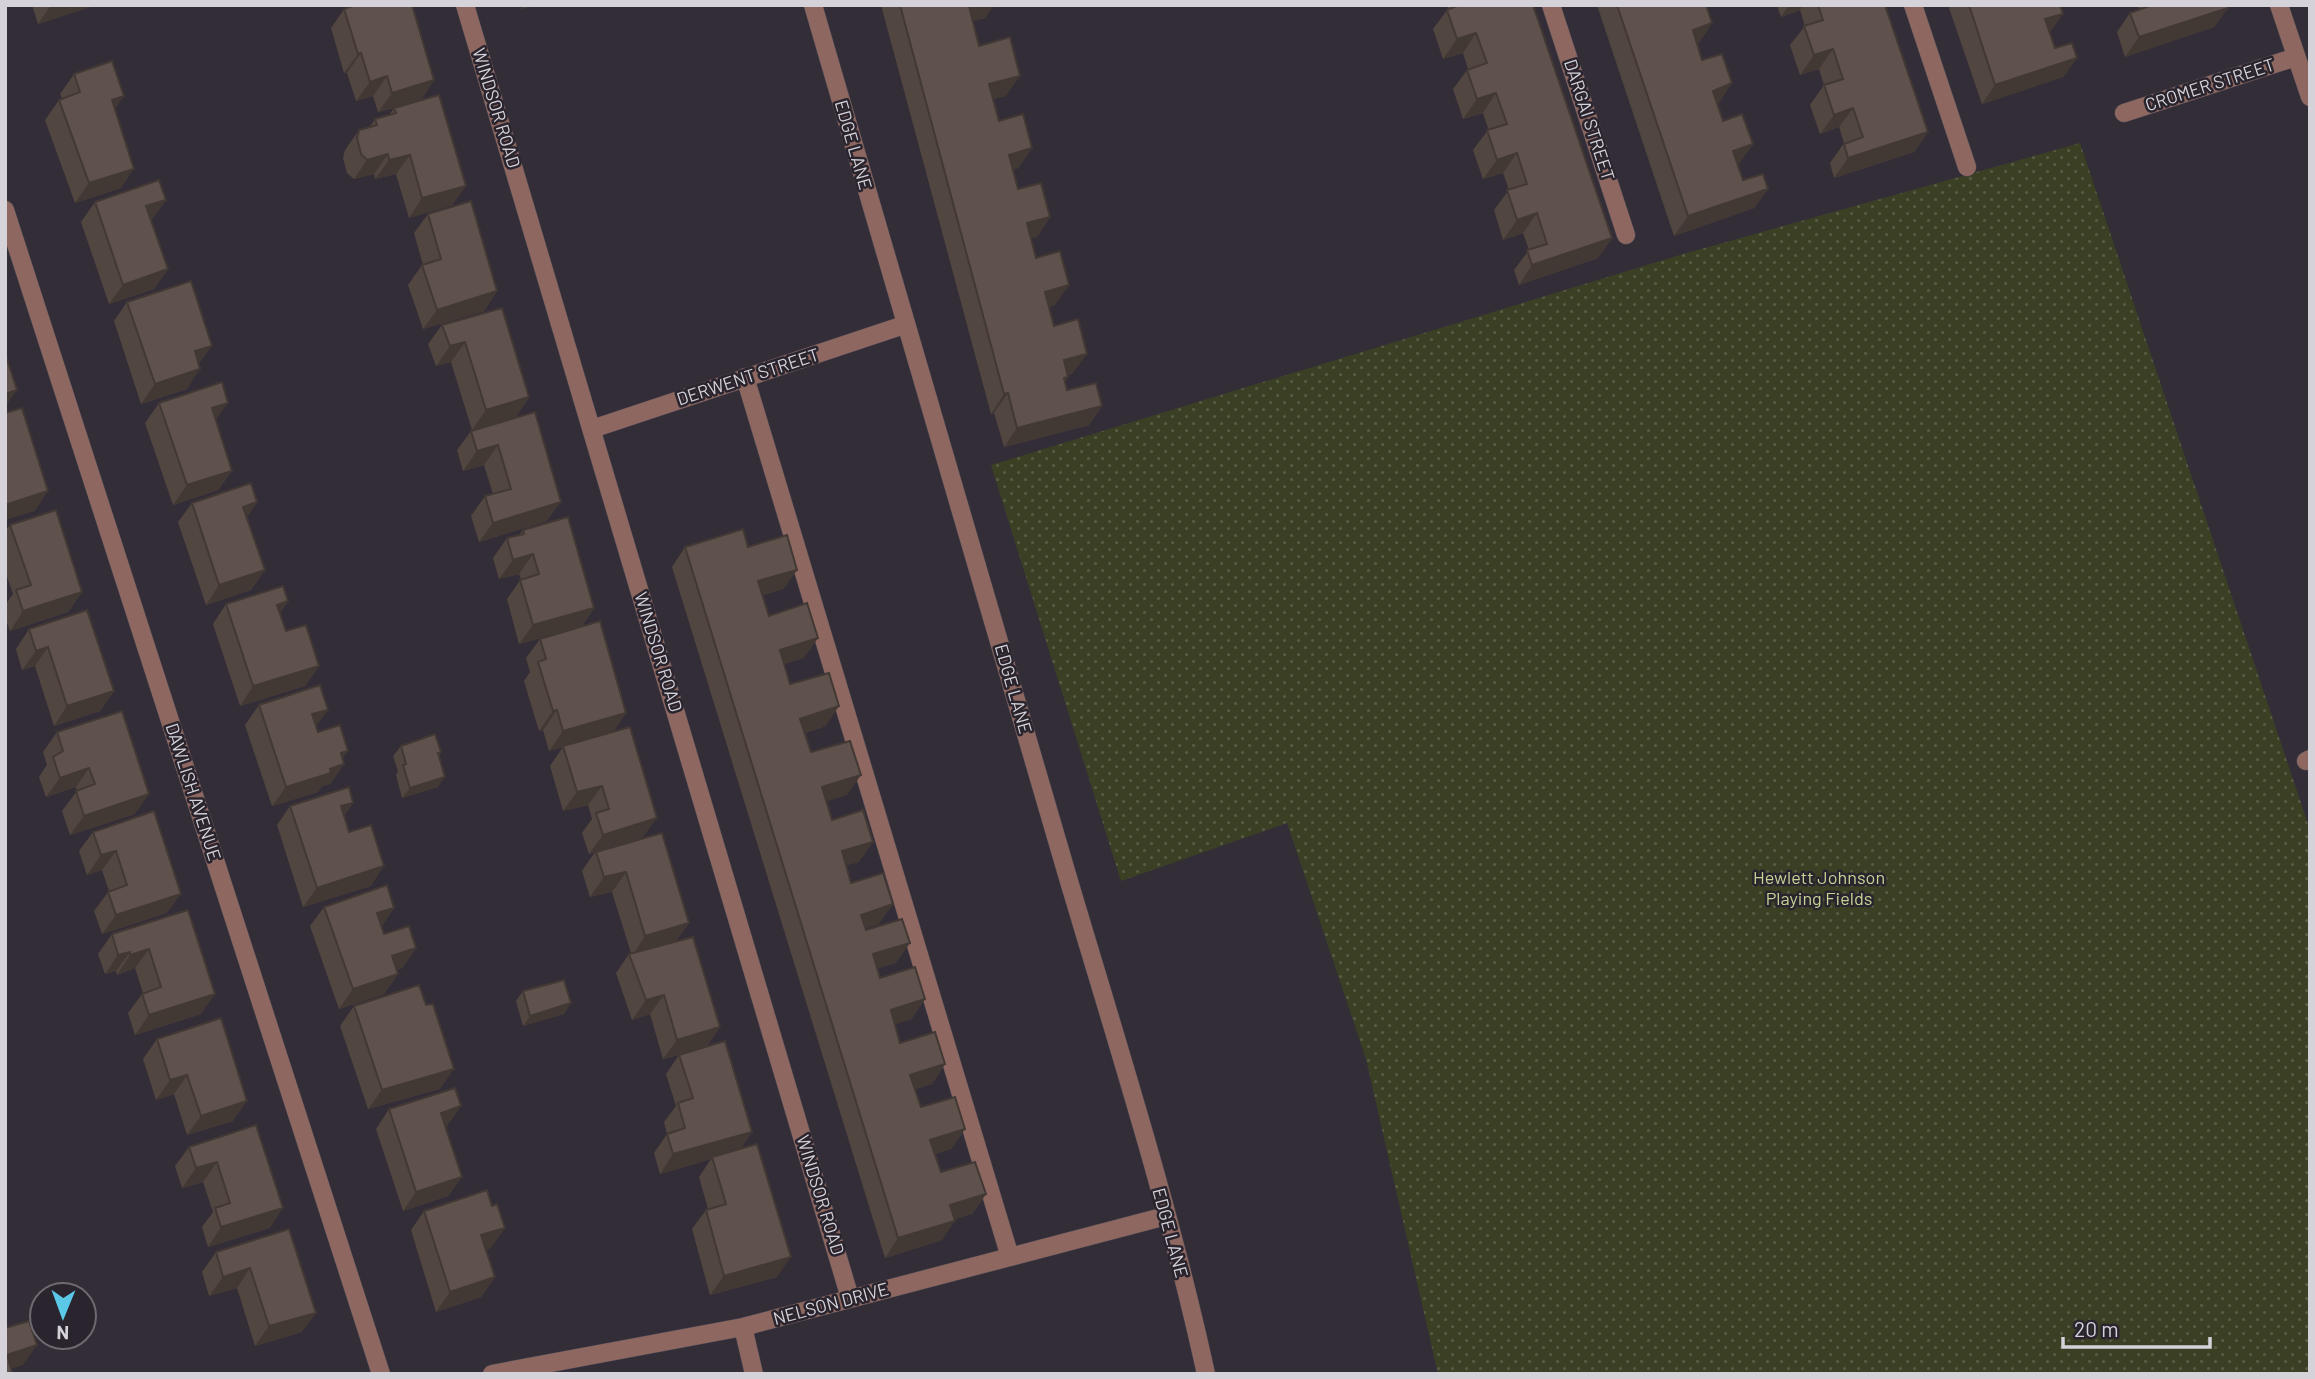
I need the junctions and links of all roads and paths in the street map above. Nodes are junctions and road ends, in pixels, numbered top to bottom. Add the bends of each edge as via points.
1 (465, 5) edge
2 (813, 5) edge
3 (1551, 5) edge
4 (1913, 5) edge
5 (2279, 5) edge
6 (2296, 57) junction
7 (2310, 97) edge
8 (2124, 113) dead end
9 (1967, 167) dead end
10 (5, 210) edge
11 (1626, 235) dead end
12 (904, 325) junction
13 (745, 377) junction
14 (592, 429) junction
15 (1166, 1216) junction
16 (1010, 1257) junction
17 (850, 1298) junction
18 (743, 1327) junction
19 (381, 1374) edge
20 (492, 1374) edge
21 (754, 1374) edge
22 (1206, 1374) edge

1 - 14 street, WINDSOR ROAD
2 - 12 street, EDGE LANE
3 - 11 street, DARGAI STREET
4 - 9 street
5 - 6 street
6 - 7 street
6 - 8 street, CROMER STREET
10 - 19 street, DAWLISH AVENUE
12 - 13 street, DERWENT STREET
12 - 15 street, EDGE LANE
13 - 14 street, DERWENT STREET
13 - 16 street
14 - 17 street, WINDSOR ROAD
15 - 16 street, NELSON DRIVE
15 - 22 street, EDGE LANE
16 - 17 street, NELSON DRIVE
17 - 18 street, NELSON DRIVE
18 - 20 street, NELSON DRIVE
18 - 21 street

